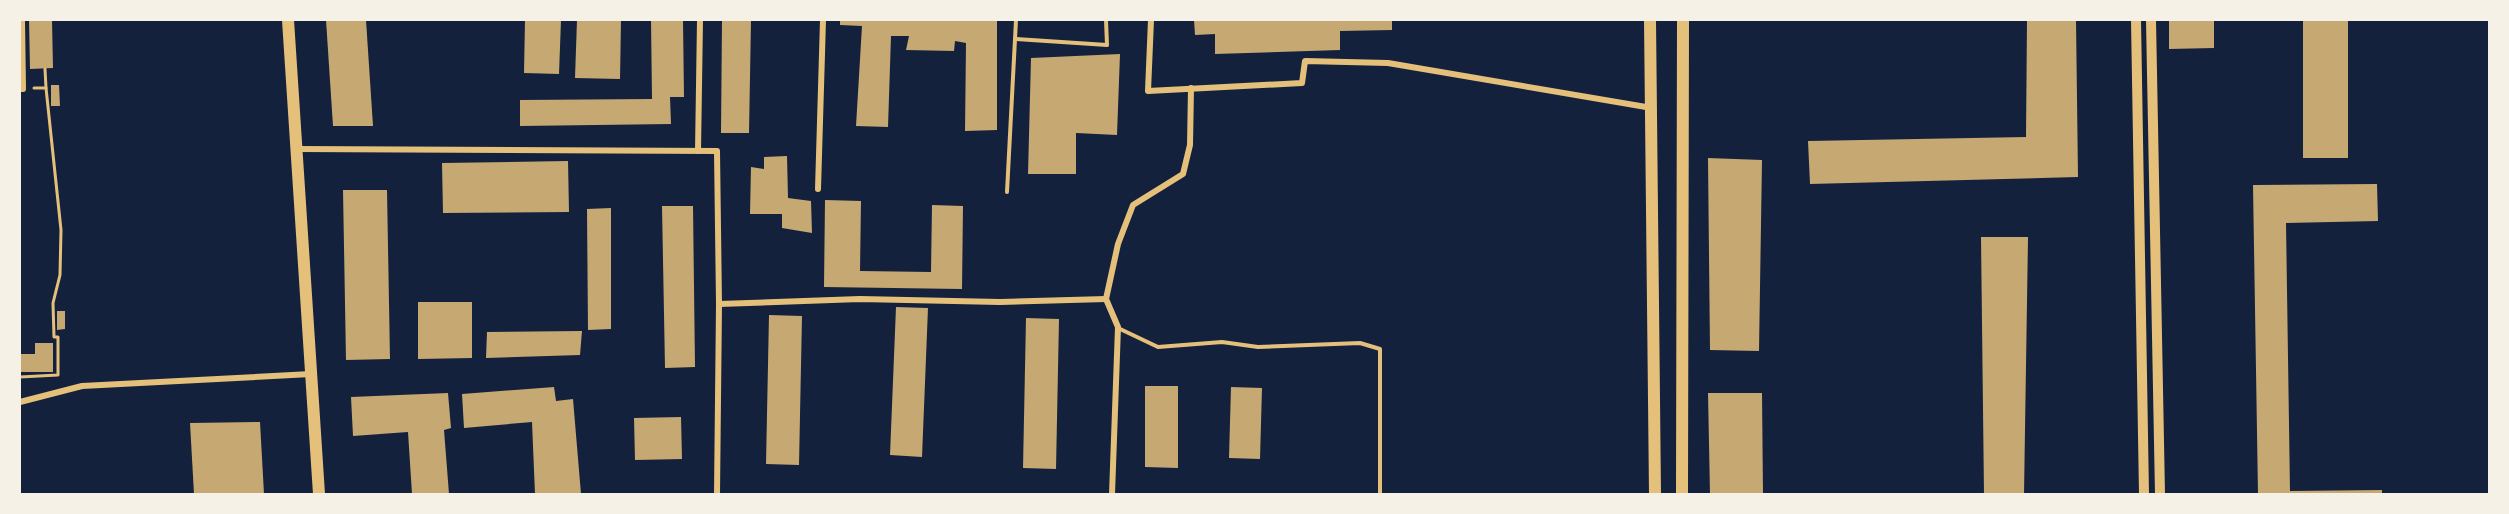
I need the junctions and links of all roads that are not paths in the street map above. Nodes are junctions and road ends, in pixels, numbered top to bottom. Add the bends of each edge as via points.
1 (22, 20) edge
2 (288, 20) edge
3 (700, 20) edge
4 (823, 20) edge
5 (1016, 20) edge
6 (1106, 20) edge
7 (1151, 20) edge
8 (1650, 20) edge
9 (1683, 20) edge
10 (2136, 20) edge
11 (2151, 20) edge
12 (1016, 39) junction
13 (1191, 88) junction
14 (21, 89) edge
15 (1653, 109) junction
16 (296, 149) junction
17 (698, 151) junction
18 (818, 189) dead end
19 (1007, 192) dead end
20 (1106, 299) junction
21 (719, 304) junction
22 (1118, 327) junction
23 (311, 374) junction
24 (20, 402) edge
25 (319, 495) edge
26 (717, 495) edge
27 (1113, 495) edge
28 (1380, 495) edge
29 (1655, 495) edge
30 (1682, 495) edge
31 (2144, 495) edge
32 (2160, 495) edge

1 - 14 street
2 - 16 main road
3 - 17 street
4 - 18 street
5 - 12 lane
6 - 12 lane via 1107,45
7 - 13 street via 1148,91
8 - 15 main road
9 - 30 main road
10 - 31 street
11 - 32 street
12 - 19 lane
13 - 15 street via 1302,83 1305,61 1388,63
13 - 20 street via 1190,145 1183,174 1133,205 1118,244
15 - 29 main road
16 - 17 street
16 - 23 main road
17 - 21 street via 717,151
20 - 21 street via 999,302 860,298
20 - 22 street
21 - 26 street
22 - 27 street
22 - 28 lane via 1158,347 1222,342 1258,347 1360,343 1380,349
23 - 24 street via 82,386
23 - 25 main road

